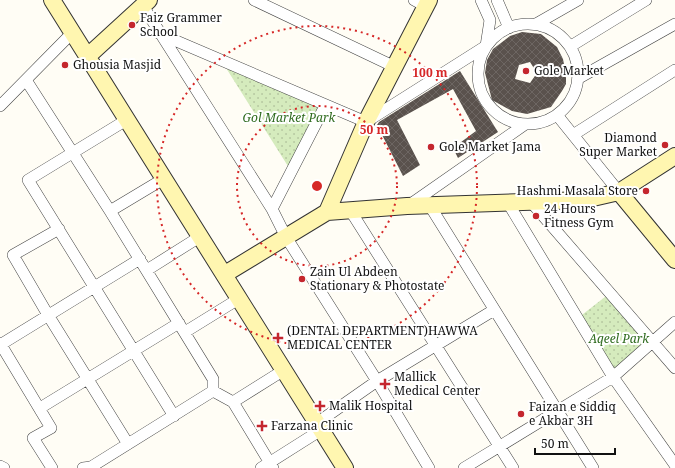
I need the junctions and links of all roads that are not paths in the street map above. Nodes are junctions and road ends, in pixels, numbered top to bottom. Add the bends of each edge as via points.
1 (52, 0) edge
2 (254, 0) edge
3 (481, 0) edge
4 (497, 0) edge
5 (578, 0) edge
6 (646, 0) edge
7 (423, 2) edge
8 (146, 3) edge
9 (536, 24) junction
10 (675, 24) edge
11 (510, 28) junction
12 (73, 32) junction
13 (160, 34) junction
14 (486, 46) junction
15 (571, 46) junction
16 (88, 56) junction
17 (395, 67) junction
18 (675, 70) edge
19 (579, 78) junction
20 (26, 80) junction
21 (0, 106) edge
22 (325, 106) junction
23 (557, 115) junction
24 (128, 119) junction
25 (366, 122) junction
26 (524, 125) junction
27 (573, 135) junction
28 (73, 152) junction
29 (675, 156) edge
30 (165, 178) junction
31 (619, 192) junction
32 (531, 202) junction
33 (508, 203) junction
34 (407, 206) junction
35 (430, 206) junction
36 (272, 209) junction
37 (350, 210) junction
38 (110, 211) junction
39 (327, 212) junction
40 (59, 229) junction
41 (201, 236) junction
42 (286, 237) junction
43 (140, 259) junction
44 (675, 260) edge
45 (146, 270) junction
46 (225, 274) junction
47 (94, 286) junction
48 (240, 298) junction
49 (494, 310) junction
50 (48, 315) junction
51 (675, 322) edge
52 (182, 328) junction
53 (652, 342) junction
54 (0, 344) edge
55 (434, 345) junction
56 (134, 351) junction
57 (675, 368) edge
58 (284, 370) junction
59 (614, 377) junction
60 (88, 380) junction
61 (377, 381) junction
62 (213, 391) junction
63 (233, 402) junction
64 (40, 408) junction
65 (558, 410) junction
66 (174, 416) junction
67 (319, 426) junction
68 (128, 444) junction
69 (500, 446) junction
70 (675, 465) edge
71 (0, 466) edge
72 (268, 466) edge
73 (4, 468) edge
74 (52, 468) edge
75 (89, 468) edge
76 (345, 468) edge
77 (429, 468) edge
78 (464, 468) edge
79 (513, 468) edge
80 (593, 468) edge

1 - 12 street
2 - 17 street
3 - 14 street via 490,20
4 - 11 street
5 - 9 street
6 - 15 street
7 - 17 street
8 - 13 street
8 - 16 street
9 - 11 street via 518,24
9 - 15 street via 562,36
10 - 19 street
11 - 14 street via 501,31
12 - 16 street
12 - 20 street
13 - 22 street
13 - 36 street
14 - 25 street
14 - 26 street via 478,62 480,92 489,107 503,118
15 - 19 street via 578,64
16 - 24 street
17 - 25 street
18 - 27 street
19 - 23 street via 574,95 566,108
20 - 21 street
20 - 28 street
22 - 25 street
22 - 36 street
23 - 26 street via 541,123
23 - 27 street
24 - 28 street
24 - 30 street
25 - 39 street
26 - 34 street
27 - 31 street
28 - 38 street
28 - 40 street via 28,180
29 - 31 street
30 - 38 street
30 - 41 street
31 - 32 street via 584,200
31 - 44 street
32 - 33 street
32 - 53 street
33 - 35 street
33 - 59 street
34 - 35 street
34 - 37 street
35 - 49 street
36 - 42 street
37 - 39 street
37 - 55 street
38 - 43 street
39 - 42 street
40 - 47 street
40 - 50 street via 13,254
41 - 45 street
41 - 46 street
42 - 46 street
42 - 61 street
43 - 45 street
43 - 47 street
45 - 52 street
46 - 48 street
47 - 50 street
47 - 56 street
48 - 52 street
48 - 58 street
49 - 55 street
49 - 65 street
50 - 54 street
50 - 60 street
51 - 53 street
52 - 56 street
52 - 62 street via 214,379
53 - 57 street
53 - 59 street
54 - 64 street
55 - 61 street
55 - 69 street
56 - 60 street
56 - 66 street
58 - 63 street
58 - 67 street
59 - 65 street
59 - 70 street
60 - 64 street
60 - 68 street
61 - 67 street
61 - 77 street
62 - 63 street
62 - 66 street
63 - 72 street
64 - 74 street via 51,428 33,438
65 - 69 street
65 - 80 street
66 - 68 street
67 - 72 street
67 - 76 street
68 - 75 street
69 - 78 street
69 - 79 street
71 - 73 street

